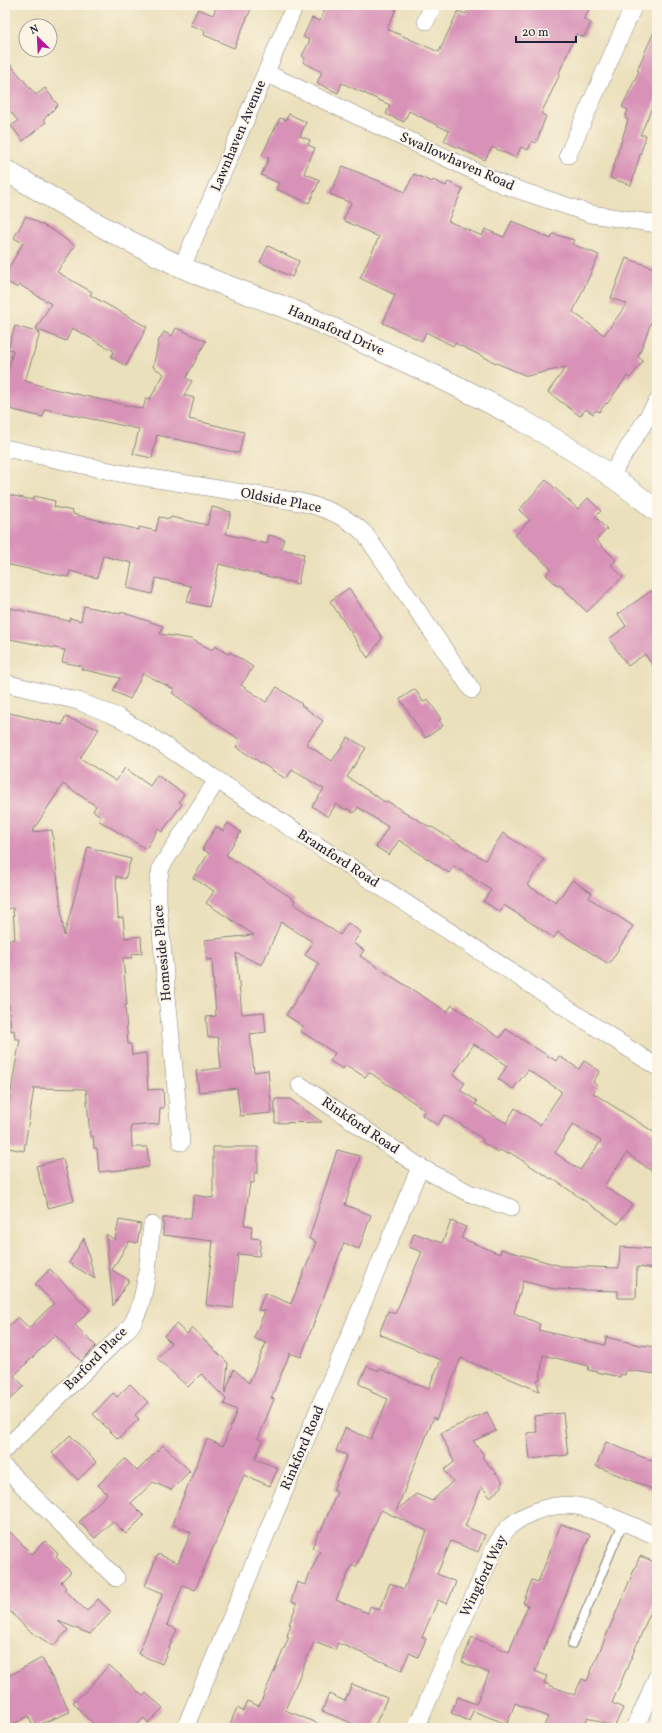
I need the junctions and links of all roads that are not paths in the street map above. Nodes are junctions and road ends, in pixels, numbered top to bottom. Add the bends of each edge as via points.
1 (295, 5) edge
2 (432, 5) edge
3 (634, 5) edge
4 (426, 21) dead end
5 (266, 73) junction
6 (568, 155) dead end
7 (5, 170) edge
8 (657, 224) edge
9 (182, 267) junction
10 (657, 402) edge
11 (5, 448) edge
12 (611, 475) junction
13 (657, 511) edge
14 (5, 683) edge
15 (472, 690) dead end
16 (217, 780) junction
17 (657, 1067) edge
18 (300, 1085) dead end
19 (181, 1142) dead end
20 (420, 1167) junction
21 (511, 1208) dead end
22 (152, 1225) dead end
23 (5, 1449) edge
24 (5, 1468) edge
25 (623, 1523) junction
26 (657, 1536) edge
27 (116, 1578) dead end
28 (572, 1644) dead end
29 (657, 1677) edge
30 (185, 1728) edge
31 (416, 1728) edge
32 (635, 1728) edge

1 - 5 street, Lawnhaven Avenue
2 - 4 street
3 - 6 street
5 - 8 street, Swallowhaven Road via 504,185 591,214
5 - 9 street, Lawnhaven Avenue
7 - 9 street, Hannaford Drive via 112,234
9 - 12 street, Hannaford Drive via 296,312 440,378 516,416
10 - 12 street
11 - 15 street, Oldside Place via 119,473 300,502 337,513 365,534
12 - 13 street, Hannaford Drive
14 - 16 street, Bramford Road via 78,701 118,717
16 - 17 street, Bramford Road
16 - 19 street, Homeside Place via 161,867 158,884
18 - 20 street, Rinkford Road
20 - 21 street, Rinkford Road via 469,1193
20 - 30 street, Rinkford Road
22 - 23 street, Barford Place via 141,1304 134,1321
24 - 27 street
25 - 26 street, Wingford Way
25 - 28 lane
25 - 31 street, Wingford Way via 582,1507 561,1506 539,1510 521,1518 507,1529 496,1546
29 - 32 street

